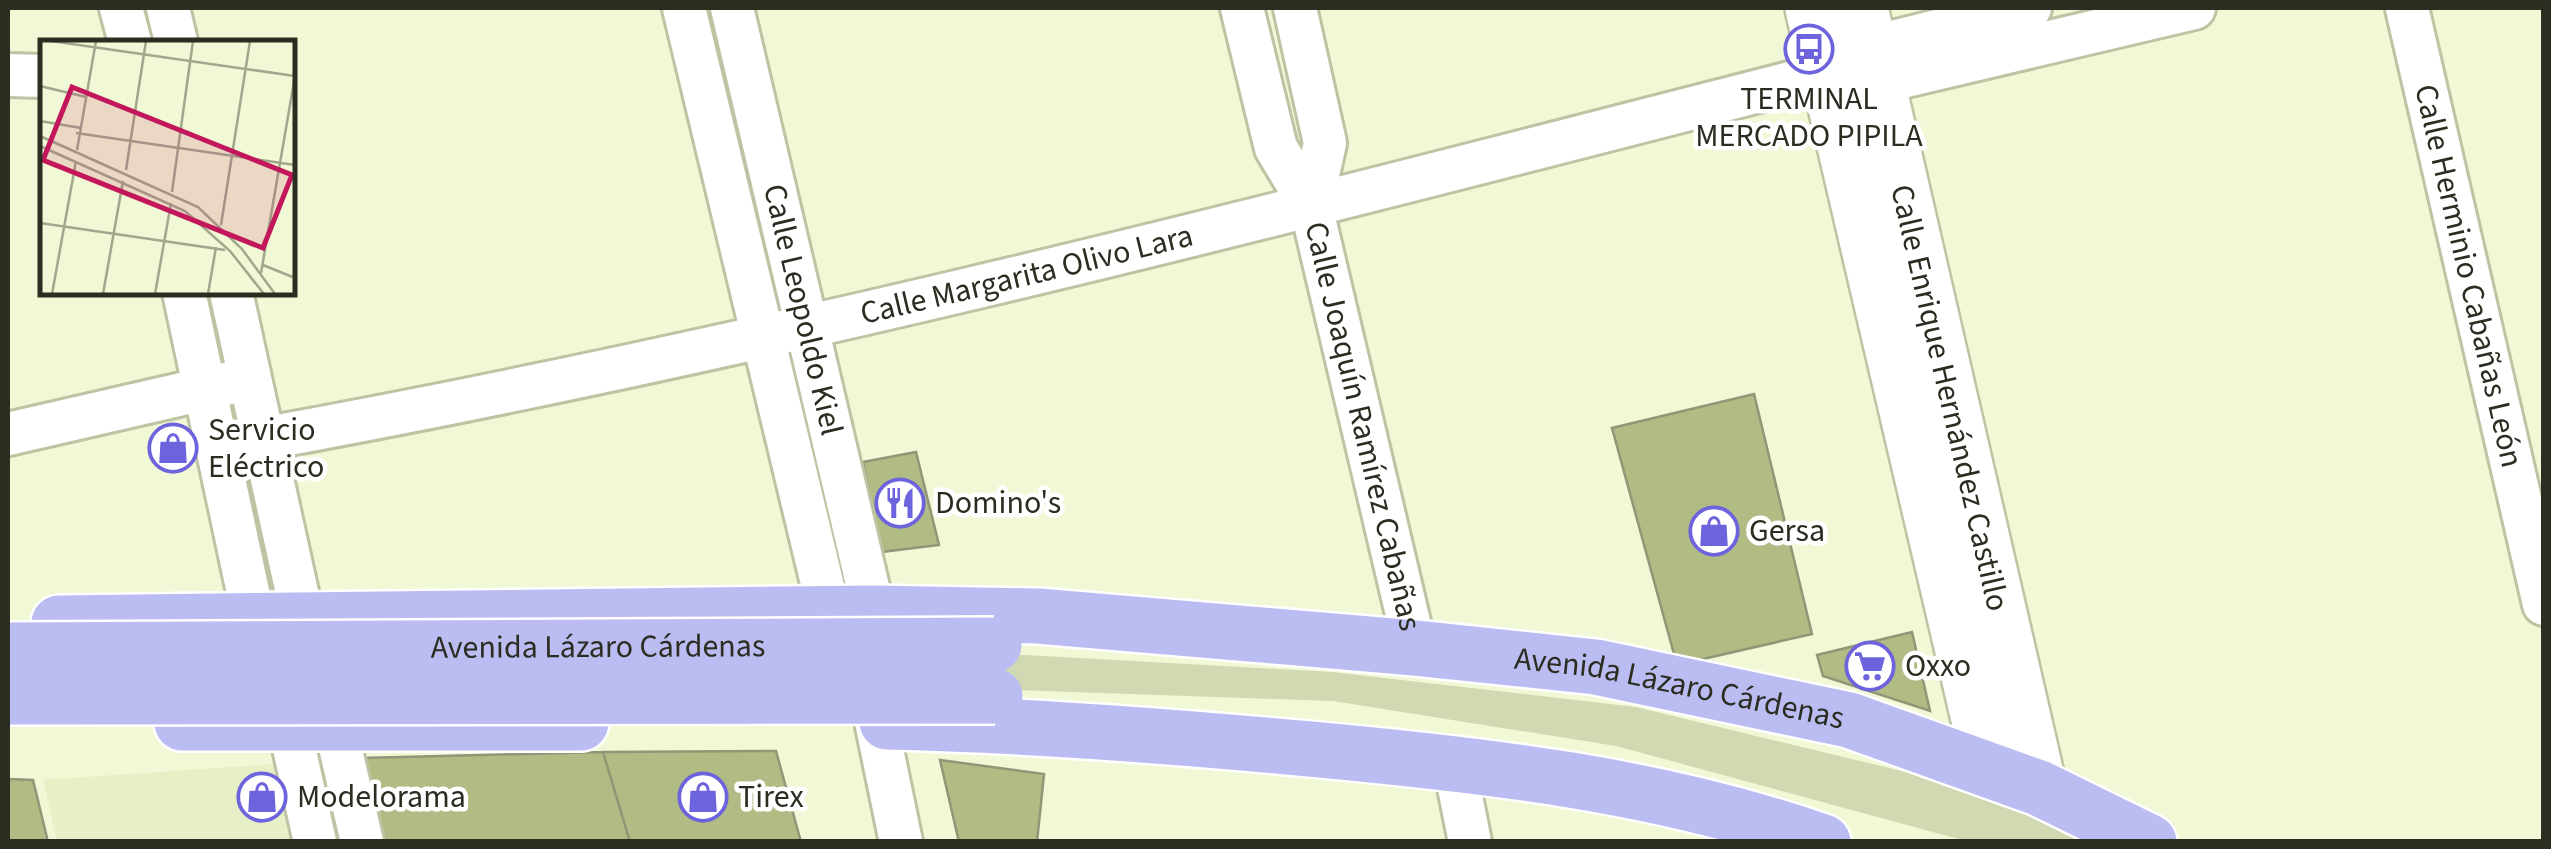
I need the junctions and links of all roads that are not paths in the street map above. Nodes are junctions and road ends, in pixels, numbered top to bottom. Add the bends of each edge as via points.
1 (121, 8) edge
2 (168, 8) edge
3 (684, 8) edge
4 (732, 8) edge
5 (1242, 8) edge
6 (1294, 8) edge
7 (1813, 8) edge
8 (2030, 8) edge
9 (2194, 8) edge
10 (2407, 8) edge
11 (129, 40) edge
12 (176, 40) edge
13 (1859, 53) edge
14 (8, 75) edge
15 (40, 76) edge
16 (1311, 206) junction
17 (185, 295) edge
18 (232, 295) edge
19 (806, 327) junction
20 (763, 338) junction
21 (250, 378) junction
22 (205, 389) junction
23 (8, 434) edge
24 (263, 439) junction
25 (217, 447) junction
26 (2544, 604) edge
27 (852, 612) junction
28 (279, 620) junction
29 (8, 623) edge
30 (63, 623) junction
31 (1189, 626) junction
32 (1415, 648) junction
33 (8, 650) edge
34 (994, 670) junction
35 (15, 712) edge
36 (876, 722) junction
37 (312, 725) junction
38 (1174, 737) junction
39 (1454, 762) junction
40 (2015, 779) junction
41 (315, 842) edge
42 (362, 842) edge
43 (901, 842) edge
44 (1470, 842) edge
45 (1823, 842) edge
46 (2149, 842) edge

1 - 11 street
2 - 12 street
3 - 20 street, Calle Leopoldo Kiel
4 - 19 street, Calle Leopoldo Kiel
5 - 16 street, Calle Joaquín Ramírez Cabañas via 1276,148
6 - 16 street, Calle Joaquín Ramírez Cabañas via 1325,142
7 - 13 main road, Calle Enrique Hernández Castillo
8 - 13 street, Calle Margarita Olivo Lara
9 - 13 street, Calle Margarita Olivo Lara
10 - 26 street, Calle Herminio Cabañas León
13 - 16 street, Calle Margarita Olivo Lara
13 - 40 main road, Calle Enrique Hernández Castillo
14 - 15 street
16 - 19 street, Calle Margarita Olivo Lara
16 - 32 street, Calle Joaquín Ramírez Cabañas
17 - 22 street
18 - 21 street
19 - 20 street, Calle Margarita Olivo Lara
19 - 27 street, Calle Leopoldo Kiel
20 - 24 street, Calle Margarita Olivo Lara
20 - 27 street, Calle Leopoldo Kiel
21 - 22 street
21 - 24 street
22 - 23 street
22 - 25 street
24 - 25 street, Calle Margarita Olivo Lara
24 - 28 street
25 - 28 street
27 - 28 highway, Avenida Lázaro Cárdenas
27 - 31 highway, Avenida Lázaro Cárdenas
28 - 30 highway, Avenida Lázaro Cárdenas
29 - 30 highway, Avenida Lázaro Cárdenas
30 - 35 highway via 29,648
31 - 32 highway, Avenida Lázaro Cárdenas
31 - 34 highway, Avenida Lázaro Cárdenas
32 - 40 highway, Avenida Lázaro Cárdenas via 1596,667 1740,695 1850,720
33 - 34 highway, Avenida Lázaro Cárdenas, bridge
34 - 35 highway, Avenida Lázaro Cárdenas, bridge
34 - 38 highway, Avenida Lázaro Cárdenas
35 - 37 highway, Avenida Lázaro Cárdenas
36 - 37 highway, Avenida Lázaro Cárdenas
36 - 38 highway, Avenida Lázaro Cárdenas
36 - 43 street
37 - 41 street
37 - 42 street
38 - 39 highway, Avenida Lázaro Cárdenas
39 - 44 street
39 - 45 highway, Avenida Lázaro Cárdenas via 1622,787
40 - 46 highway, Avenida Lázaro Cárdenas

